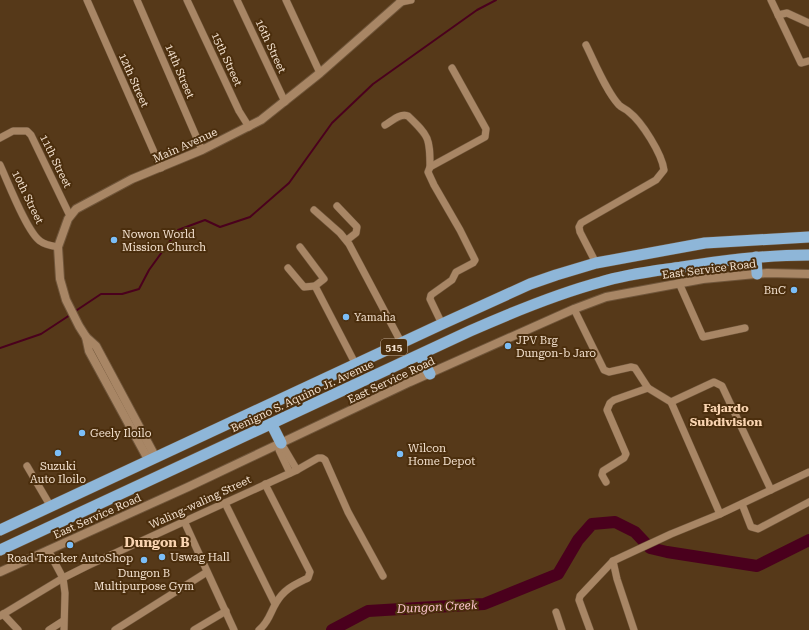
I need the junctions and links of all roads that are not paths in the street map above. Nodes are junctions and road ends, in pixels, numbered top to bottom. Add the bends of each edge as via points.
1 (88, 0) edge
2 (137, 0) edge
3 (187, 0) edge
4 (237, 0) edge
5 (286, 0) edge
6 (411, 0) edge
7 (771, 0) edge
8 (402, 1) edge
9 (778, 16) junction
10 (809, 23) edge
11 (586, 45) dead end
12 (809, 61) edge
13 (452, 68) dead end
14 (320, 73) junction
15 (285, 102) junction
16 (385, 125) dead end
17 (249, 127) junction
18 (0, 138) edge
19 (202, 150) junction
20 (0, 165) edge
21 (430, 167) junction
22 (161, 168) junction
23 (337, 206) dead end
24 (314, 210) dead end
25 (70, 216) junction
26 (809, 237) edge
27 (347, 240) junction
28 (705, 243) junction
29 (300, 247) dead end
30 (58, 248) junction
31 (809, 255) edge
32 (756, 257) junction
33 (706, 262) junction
34 (596, 263) junction
35 (288, 268) dead end
36 (757, 274) junction
37 (809, 274) edge
38 (679, 283) junction
39 (315, 286) junction
40 (574, 309) junction
41 (464, 314) junction
42 (442, 324) junction
43 (745, 328) dead end
44 (470, 331) junction
45 (402, 344) junction
46 (420, 355) junction
47 (356, 365) junction
48 (430, 374) junction
49 (648, 388) junction
50 (671, 402) junction
51 (272, 425) junction
52 (216, 430) junction
53 (281, 443) junction
54 (224, 447) junction
55 (153, 459) junction
56 (27, 466) dead end
57 (293, 471) junction
58 (809, 472) edge
59 (606, 482) dead end
60 (265, 484) junction
61 (771, 490) junction
62 (809, 502) edge
63 (225, 503) junction
64 (742, 504) junction
65 (51, 507) junction
66 (720, 514) junction
67 (184, 521) junction
68 (13, 525) junction
69 (0, 530) edge
70 (19, 541) junction
71 (0, 550) edge
72 (48, 550) junction
73 (613, 561) junction
74 (0, 572) edge
75 (207, 572) junction
76 (383, 576) dead end
77 (63, 578) junction
78 (275, 604) junction
79 (226, 611) junction
80 (556, 612) dead end
81 (2, 615) edge
82 (63, 621) junction
83 (18, 630) edge
84 (49, 630) edge
85 (64, 630) edge
86 (115, 630) edge
87 (194, 630) edge
88 (234, 630) edge
89 (259, 630) edge
90 (562, 630) edge
91 (590, 630) edge
92 (634, 630) edge

1 - 22 street, 12th Street
2 - 19 street, 14th Street
3 - 17 street, 15th Street
4 - 15 street, 16th Street
5 - 14 street
6 - 8 street
7 - 9 street
8 - 14 street, Main Avenue
9 - 10 street via 788,13
9 - 12 street via 801,63
11 - 34 street via 619,105 630,112 654,146 664,170 656,180 579,227
13 - 21 street via 487,133
14 - 15 street, Main Avenue
15 - 17 street, Main Avenue
16 - 21 street via 400,116 408,116 426,135 430,144
17 - 19 street, Main Avenue
18 - 25 street, 11th Street via 13,131 27,131 31,135
19 - 22 street, Main Avenue
20 - 30 street, 10th Street via 28,224 38,239
21 - 42 street via 428,172 434,185 475,260 456,272 452,280 431,296 430,299
22 - 25 street, Main Avenue via 132,179 85,203 76,208
23 - 27 street via 357,227 356,233
24 - 27 street
25 - 30 street, Main Avenue
26 - 28 highway, Benigno S. Aquino Jr. Avenue / 515
27 - 45 street
28 - 33 highway
28 - 34 highway, Benigno S. Aquino Jr. Avenue / 515
29 - 39 street via 324,279
30 - 55 street, Main Avenue via 60,278 66,300 86,337 96,346
31 - 32 highway, Benigno S. Aquino Jr. Avenue / 515
32 - 33 highway, Benigno S. Aquino Jr. Avenue / 515
32 - 36 highway
33 - 44 highway, Benigno S. Aquino Jr. Avenue / 515 via 602,281 518,310
34 - 41 highway, Benigno S. Aquino Jr. Avenue / 515 via 530,284
35 - 39 street via 304,287
36 - 37 street, East Service Road
36 - 38 street, East Service Road via 703,278
38 - 40 street, East Service Road via 606,297
38 - 43 street via 703,337
39 - 47 street
40 - 48 street, East Service Road
40 - 49 street via 604,370 609,372 635,368
41 - 42 highway, Benigno S. Aquino Jr. Avenue / 515
41 - 44 highway
42 - 45 highway, Benigno S. Aquino Jr. Avenue / 515
44 - 46 highway, Benigno S. Aquino Jr. Avenue / 515
45 - 47 highway, Benigno S. Aquino Jr. Avenue / 515
46 - 48 highway
46 - 51 highway, Benigno S. Aquino Jr. Avenue / 515
47 - 52 highway, Benigno S. Aquino Jr. Avenue / 515
48 - 53 street, East Service Road
49 - 50 street
49 - 59 street via 610,403 607,410 626,454 624,458 603,471 602,475
50 - 61 street via 714,382 722,386
50 - 66 street
51 - 53 highway
51 - 54 highway, Benigno S. Aquino Jr. Avenue / 515
52 - 54 highway
52 - 55 highway, Benigno S. Aquino Jr. Avenue / 515
53 - 57 street
53 - 72 street, East Service Road
54 - 70 highway, Benigno S. Aquino Jr. Avenue / 515
55 - 65 highway, Benigno S. Aquino Jr. Avenue / 515
56 - 65 street
57 - 60 street, Waling-waling Street
57 - 76 street, Waling-waling Street via 318,458 325,460 348,512
58 - 61 street
60 - 63 street, Waling-waling Street
60 - 78 street via 310,572 308,578 288,587
61 - 64 street
62 - 64 street via 758,529 751,527
63 - 67 street, Waling-waling Street
63 - 78 street
64 - 66 street
65 - 68 highway, Benigno S. Aquino Jr. Avenue / 515
66 - 73 street
67 - 75 street
67 - 77 street, Waling-waling Street
68 - 69 highway, Benigno S. Aquino Jr. Avenue / 515
68 - 70 highway
70 - 71 highway, Benigno S. Aquino Jr. Avenue / 515
72 - 74 street, East Service Road
72 - 77 street
73 - 91 street via 580,596 579,600
73 - 92 street
75 - 79 street
75 - 86 street
77 - 81 street, Waling-waling Street
77 - 82 street
78 - 89 street via 265,626
79 - 87 street
79 - 88 street
80 - 90 street
81 - 83 street
82 - 84 street
82 - 85 street

